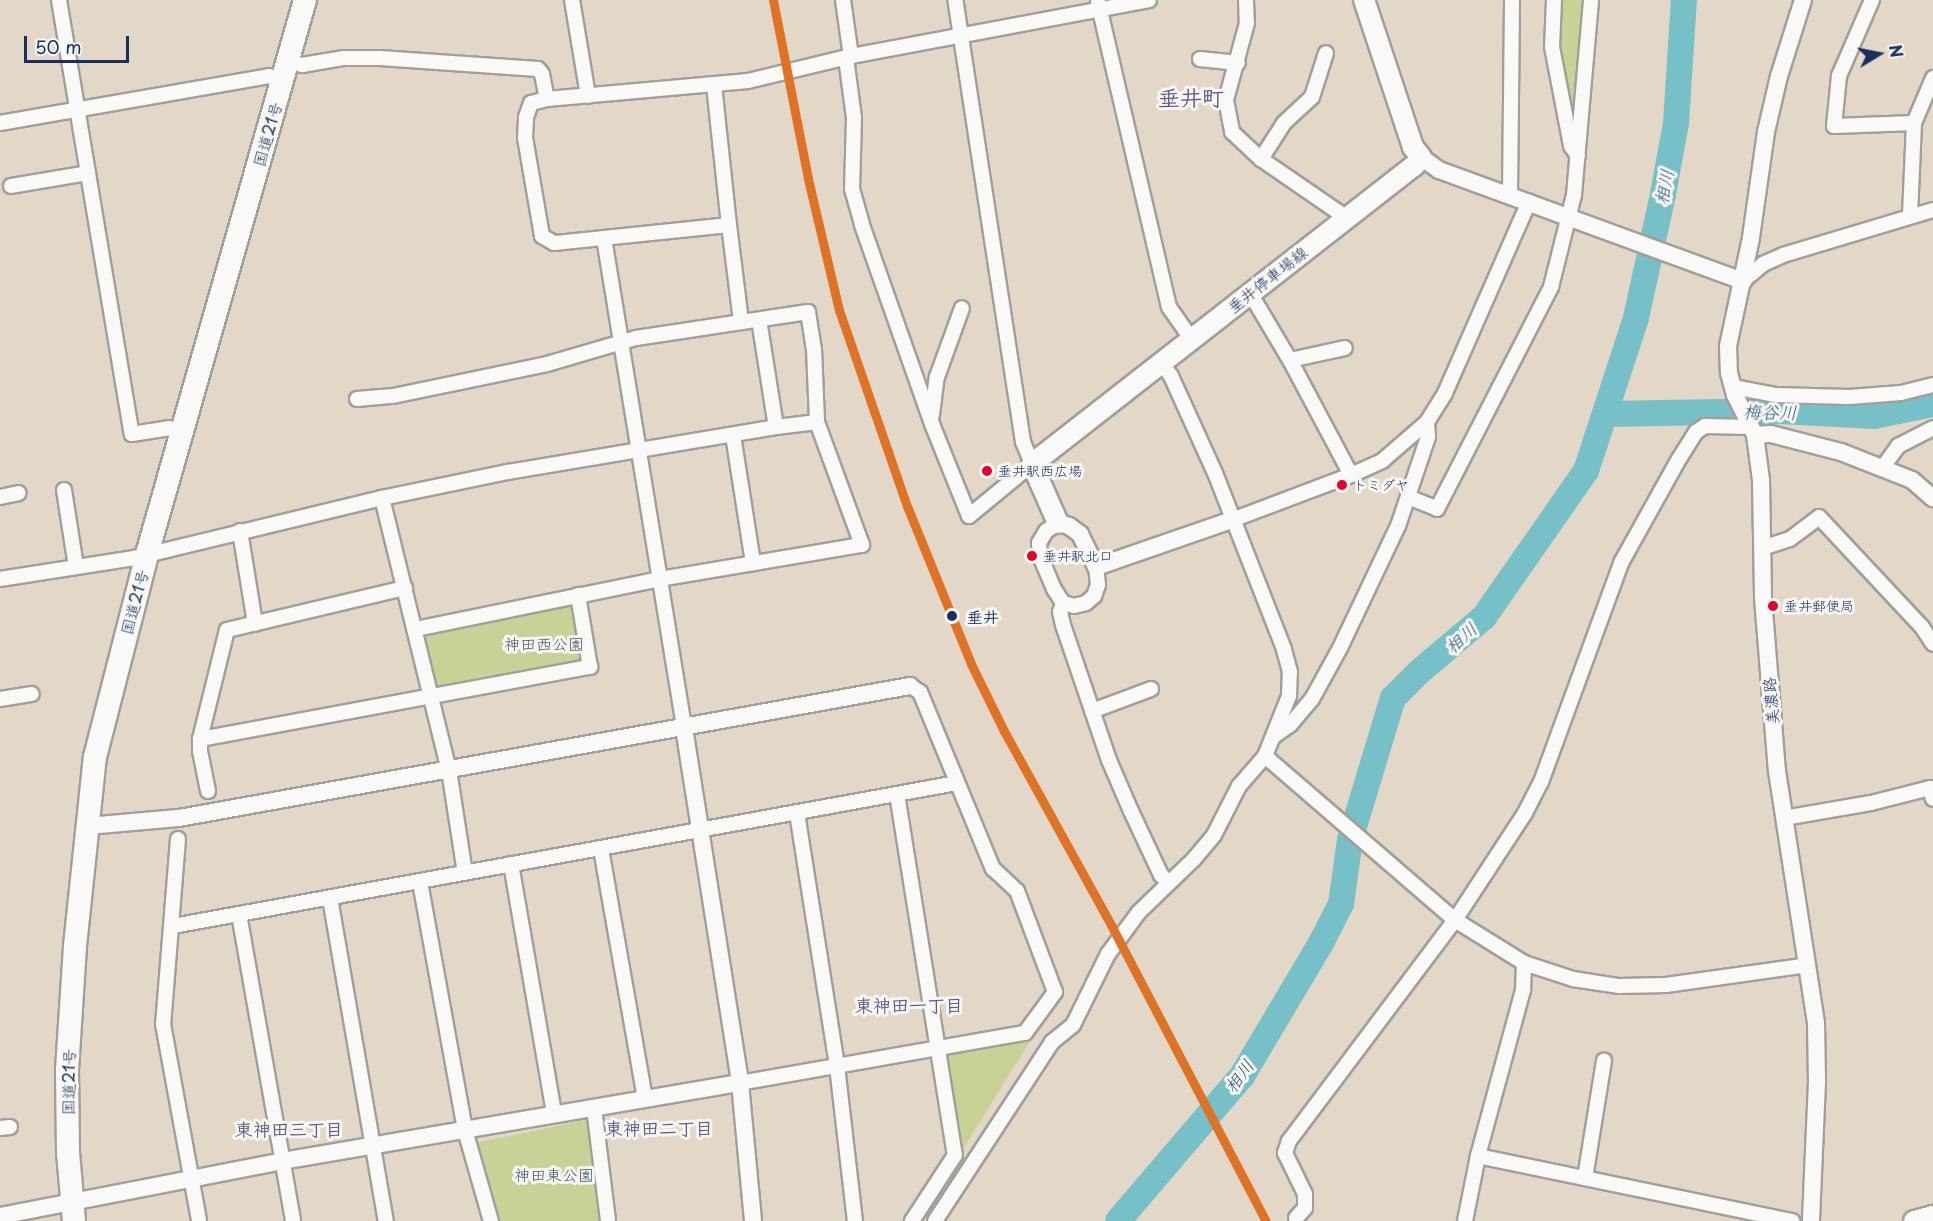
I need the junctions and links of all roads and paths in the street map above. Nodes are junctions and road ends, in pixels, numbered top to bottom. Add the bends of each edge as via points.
1 (59, 0) edge
2 (305, 0) edge
3 (572, 0) edge
4 (843, 0) edge
5 (954, 0) edge
6 (1149, 0) edge
7 (1246, 0) edge
8 (1364, 0) edge
9 (1512, 0) edge
10 (1554, 0) edge
11 (1591, 0) edge
12 (1803, 0) edge
13 (1872, 0) edge
14 (1099, 4) edge
15 (960, 35) junction
16 (1326, 53) dead end
17 (849, 57) junction
18 (1200, 59) dead end
19 (1238, 63) junction
20 (285, 70) junction
21 (1933, 78) edge
22 (714, 85) junction
23 (588, 96) junction
24 (547, 99) junction
25 (77, 109) junction
26 (0, 123) edge
27 (1914, 123) junction
28 (1578, 157) junction
29 (1421, 158) junction
30 (1261, 159) junction
31 (88, 173) junction
32 (11, 186) dead end
33 (1510, 194) junction
34 (1529, 202) junction
35 (1933, 210) edge
36 (1911, 215) junction
37 (1347, 218) junction
38 (1573, 220) junction
39 (729, 225) junction
40 (604, 237) junction
41 (1735, 279) junction
42 (1250, 293) junction
43 (962, 308) dead end
44 (759, 320) junction
45 (741, 322) junction
46 (1191, 339) junction
47 (621, 344) junction
48 (1345, 348) dead end
49 (1290, 360) junction
50 (1161, 362) junction
51 (1933, 385) edge
52 (1734, 391) junction
53 (357, 399) dead end
54 (817, 422) junction
55 (1427, 422) junction
56 (932, 424) junction
57 (776, 428) junction
58 (1752, 428) junction
59 (1933, 428) edge
60 (182, 433) junction
61 (734, 435) junction
62 (639, 450) junction
63 (1032, 464) junction
64 (1882, 467) junction
65 (1351, 476) junction
66 (64, 490) dead end
67 (19, 493) dead end
68 (0, 497) edge
69 (1408, 497) junction
70 (382, 498) junction
71 (1933, 498) edge
72 (1232, 520) junction
73 (1058, 523) junction
74 (240, 531) junction
75 (1762, 548) junction
76 (147, 554) junction
77 (753, 563) junction
78 (76, 567) junction
79 (1096, 567) junction
80 (0, 579) edge
81 (660, 579) junction
82 (405, 588) junction
83 (578, 595) junction
84 (1063, 603) junction
85 (255, 624) junction
86 (416, 629) junction
87 (1933, 644) edge
88 (910, 686) joint
89 (1151, 689) dead end
90 (32, 694) dead end
91 (432, 697) junction
92 (0, 699) edge
93 (1092, 711) junction
94 (684, 728) junction
95 (1274, 736) junction
96 (200, 739) junction
97 (1265, 756) junction
98 (449, 770) junction
99 (957, 783) junction
100 (208, 791) dead end
101 (897, 794) junction
102 (1933, 799) edge
103 (797, 813) junction
104 (1784, 818) junction
105 (87, 826) junction
106 (700, 830) junction
107 (178, 839) dead end
108 (601, 849) junction
109 (511, 864) junction
110 (465, 873) junction
111 (420, 882) junction
112 (1167, 882) junction
113 (330, 898) junction
114 (240, 914) junction
115 (1452, 917) junction
116 (173, 926) junction
117 (1524, 963) junction
118 (1808, 965) junction
119 (938, 1048) junction
120 (1604, 1061) dead end
121 (837, 1066) junction
122 (740, 1083) junction
123 (645, 1099) junction
124 (594, 1108) junction
125 (554, 1114) junction
126 (465, 1130) junction
127 (373, 1146) junction
128 (1478, 1156) junction
129 (282, 1161) junction
130 (191, 1178) junction
131 (1585, 1178) junction
132 (73, 1211) edge
133 (0, 1216) edge
134 (1933, 1216) edge
135 (1296, 1218) dead end
136 (199, 1221) edge
137 (293, 1221) edge
138 (386, 1221) edge
139 (491, 1221) edge
140 (608, 1221) edge
141 (753, 1221) edge
142 (855, 1221) edge
143 (912, 1221) edge
144 (935, 1221) edge
145 (1465, 1221) edge
146 (1792, 1221) edge
147 (1811, 1221) edge
148 (1914, 1221) edge

1 - 25 street
2 - 20 highway, 国道21号
3 - 23 street
4 - 17 street
5 - 15 street
6 - 14 street
7 - 19 street via 1247,23
8 - 29 main road via 1413,147
9 - 33 street
10 - 28 street via 1552,47 1571,146
11 - 28 street
12 - 41 street, 美濃路 via 1779,76
13 - 27 street via 1839,76 1834,126
14 - 15 street
14 - 46 street via 1169,308
15 - 17 street
15 - 63 street via 1023,442
16 - 30 street via 1312,97 1284,123
17 - 22 street
17 - 56 street via 854,118 852,189
18 - 19 street
19 - 30 street via 1228,85 1228,120 1232,132
20 - 24 street via 344,58 538,69
20 - 25 street
20 - 60 highway, 国道21号
21 - 27 street
22 - 23 street
22 - 39 street
23 - 24 street
24 - 40 street via 531,103 525,128 542,236 554,243
25 - 26 street
25 - 31 street
27 - 36 street
28 - 38 street
29 - 33 street via 1439,170
29 - 37 main road, 垂井停車場線
30 - 37 street
31 - 32 street
31 - 60 street via 132,434 169,428
33 - 34 street
34 - 38 street
34 - 55 street via 1445,393
35 - 36 street
36 - 41 street via 1783,255
37 - 42 main road, 垂井停車場線
38 - 41 street
38 - 69 street via 1551,287 1437,509
39 - 40 street
39 - 45 street
40 - 47 street
41 - 52 street, 美濃路 via 1728,346
42 - 46 main road, 垂井停車場線
42 - 49 street
43 - 56 street via 937,377
44 - 45 street
44 - 54 street via 808,312
44 - 57 street
45 - 47 street via 636,338
46 - 50 main road, 垂井停車場線
47 - 53 street via 547,364 393,396
47 - 62 street
48 - 49 street
49 - 65 street
50 - 63 main road, 垂井停車場線
50 - 72 street via 1172,376
51 - 52 street via 1901,393 1849,397
52 - 58 street, 美濃路
54 - 57 street
54 - 77 street via 862,545
55 - 65 street via 1382,461
55 - 69 street via 1428,437
56 - 63 street via 969,516
57 - 61 street
58 - 64 street
58 - 75 street, 美濃路 via 1761,480
58 - 115 street via 1718,425 1696,432 1621,563 1541,782 1525,813
59 - 64 street via 1898,446
60 - 76 highway, 国道21号
61 - 62 street
61 - 77 street
62 - 70 street
62 - 81 street
63 - 73 main road
64 - 71 street via 1912,480
65 - 72 street
66 - 78 street
67 - 68 street
69 - 95 street via 1398,526 1312,699 1290,725
70 - 74 street
70 - 82 street
72 - 79 street
72 - 95 street via 1290,672 1289,696
73 - 79 street via 1080,534
73 - 84 street via 1046,531 1039,543 1053,589
74 - 76 street
74 - 85 street
75 - 87 street via 1790,539 1819,517 1922,627
75 - 104 street, 美濃路 via 1770,697
76 - 78 street
76 - 105 highway, 国道21号 via 95,757
77 - 81 street
78 - 80 street
79 - 84 street via 1098,585 1094,596 1074,606
81 - 83 street
81 - 94 street
82 - 85 street
82 - 86 street
83 - 86 street
83 - 91 street via 590,667
84 - 93 street via 1063,626
85 - 96 street via 227,630
86 - 91 street
88 - 94 street
88 - 99 street via 920,692
89 - 93 street
90 - 92 street
91 - 96 street
91 - 98 street
93 - 112 street via 1131,812
94 - 98 street
94 - 106 street
95 - 97 street
96 - 100 street
97 - 112 street via 1239,786 1214,835
97 - 115 street
98 - 105 street via 179,818
98 - 110 street
99 - 101 street
99 - 119 street via 993,869 1017,891 1055,992 1025,1033
101 - 103 street
101 - 119 street
102 - 104 street via 1930,788 1871,804
103 - 106 street
103 - 121 street
104 - 118 street, 美濃路
105 - 132 highway, 国道21号 via 67,1071
106 - 108 street
106 - 122 street
107 - 116 street
108 - 109 street
108 - 123 street
109 - 110 street
109 - 125 street
110 - 111 street
111 - 113 street
111 - 126 street
112 - 144 street via 1108,954 1073,1024 1052,1041
113 - 114 street
113 - 127 street
114 - 116 street
114 - 129 street
115 - 117 street
115 - 135 street via 1289,1141 1285,1153 1305,1194 1305,1208
116 - 130 street via 163,1024
117 - 118 street via 1573,979 1619,986 1666,985
117 - 128 street via 1522,990
118 - 147 street, 美濃路 via 1816,1023 1817,1082
119 - 121 street
119 - 143 street via 955,1155
120 - 131 street
121 - 122 street
121 - 142 street
122 - 123 street
122 - 141 street
123 - 124 street
124 - 125 street
124 - 140 street
125 - 126 street
126 - 127 street
126 - 139 street
127 - 129 street
127 - 138 street
128 - 131 street
128 - 145 street
129 - 130 street
129 - 137 street
130 - 132 street
130 - 136 street
131 - 146 street
132 - 133 street
134 - 148 main road

